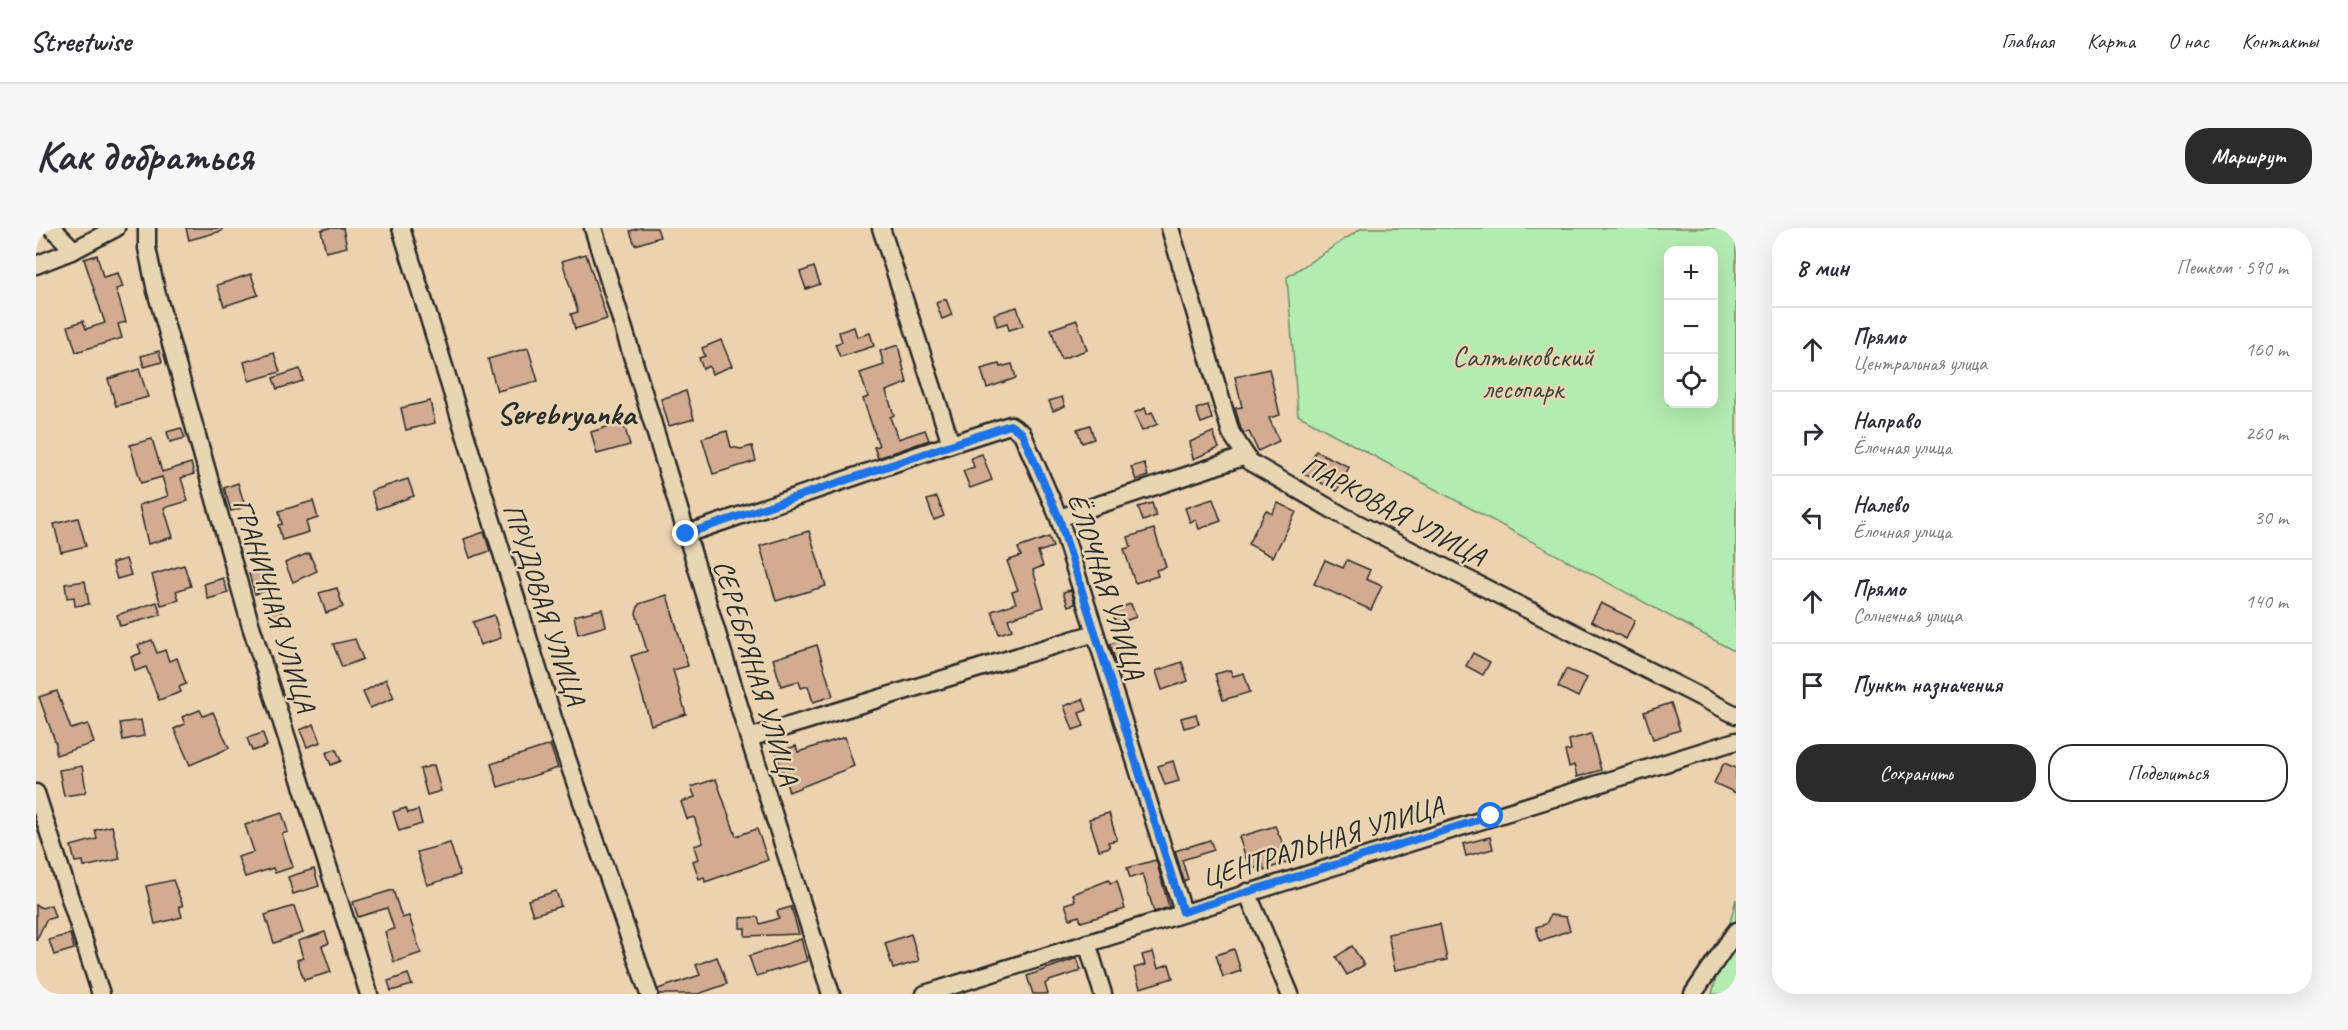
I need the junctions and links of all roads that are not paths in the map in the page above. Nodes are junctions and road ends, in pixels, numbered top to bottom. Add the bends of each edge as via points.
1 (52, 228) edge
2 (116, 228) edge
3 (147, 228) edge
4 (400, 228) edge
5 (593, 228) edge
6 (881, 228) edge
7 (1170, 228) edge
8 (74, 250) junction
9 (36, 265) edge
10 (951, 444) junction
11 (1246, 456) junction
12 (1059, 518) junction
13 (686, 534) junction
14 (1095, 633) junction
15 (1736, 715) edge
16 (749, 738) junction
17 (1736, 741) edge
18 (36, 793) edge
19 (1247, 892) junction
20 (1183, 912) junction
21 (1736, 931) edge
22 (1087, 943) junction
23 (101, 994) edge
24 (369, 994) edge
25 (649, 994) edge
26 (831, 994) edge
27 (925, 994) edge
28 (1103, 994) edge
29 (1290, 994) edge
30 (1693, 994) edge

1 - 8 street
2 - 8 street
3 - 24 street, ГРАНИЧНАЯ УЛИЦА via 156,291 250,623
4 - 25 street, ПРУДОВАЯ УЛИЦА via 555,724
5 - 13 street, СЕРЕБРЯНАЯ УЛИЦА
6 - 10 street
7 - 11 street, ПАРКОВАЯ УЛИЦА via 1231,433
8 - 9 street
10 - 12 street, ЁЛОЧНАЯ УЛИЦА via 1010,425 1022,433
10 - 13 street
11 - 12 street
11 - 15 street, ПАРКОВАЯ УЛИЦА via 1250,462 1345,517
12 - 14 street, ЁЛОЧНАЯ УЛИЦА
13 - 16 street, СЕРЕБРЯНАЯ УЛИЦА
14 - 16 street
14 - 20 street, ЁЛОЧНАЯ УЛИЦА
16 - 26 street, СЕРЕБРЯНАЯ УЛИЦА
17 - 19 street, ЦЕНТРАЛЬНАЯ УЛИЦА
18 - 23 street
19 - 20 street, ЦЕНТРАЛЬНАЯ УЛИЦА
19 - 29 street
20 - 22 street, ЦЕНТРАЛЬНАЯ УЛИЦА
21 - 30 street
22 - 27 street, ЦЕНТРАЛЬНАЯ УЛИЦА
22 - 28 street

